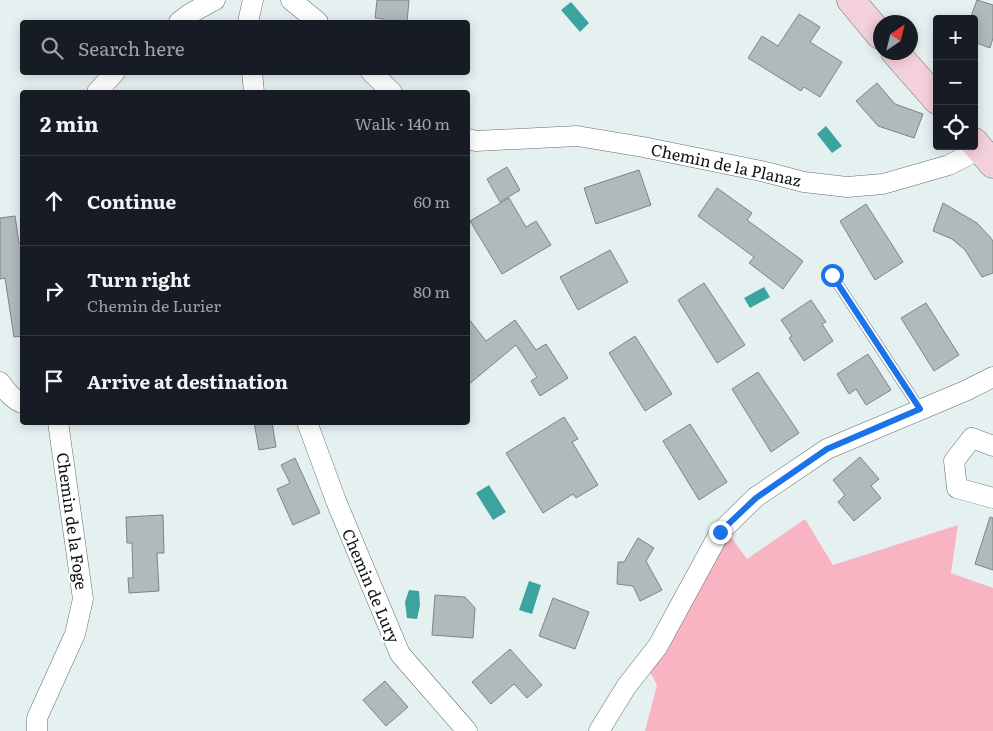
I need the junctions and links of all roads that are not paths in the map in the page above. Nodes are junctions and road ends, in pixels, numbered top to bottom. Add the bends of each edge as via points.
1 (253, 0) edge
2 (291, 0) edge
3 (851, 0) edge
4 (205, 2) edge
5 (182, 20) edge
6 (248, 20) edge
7 (316, 20) edge
8 (873, 27) edge
9 (902, 60) edge
10 (112, 75) edge
11 (252, 75) edge
12 (373, 75) edge
13 (99, 90) edge
14 (254, 90) edge
15 (390, 90) edge
16 (933, 95) edge
17 (470, 140) edge
18 (982, 152) edge
19 (832, 275) dead end
20 (993, 377) edge
21 (0, 382) edge
22 (20, 402) edge
23 (920, 409) junction
24 (58, 425) edge
25 (308, 425) edge
26 (993, 446) edge
27 (993, 498) edge
28 (37, 731) edge
29 (467, 731) edge
30 (600, 731) edge

1 - 6 street
2 - 7 street
3 - 8 main road
4 - 5 street
9 - 16 main road
10 - 13 street
11 - 14 street
12 - 15 street
17 - 18 street, Chemin de la Planaz via 577,136 804,182 847,187 883,184
19 - 23 lane
20 - 23 street
21 - 22 street via 6,392
23 - 30 street via 827,449 756,498 720,532 658,646 626,687
24 - 28 street, Chemin de la Foge via 83,599 75,634 37,718
25 - 29 street, Chemin de Lury via 400,654
26 - 27 street via 972,438 954,461 956,488

